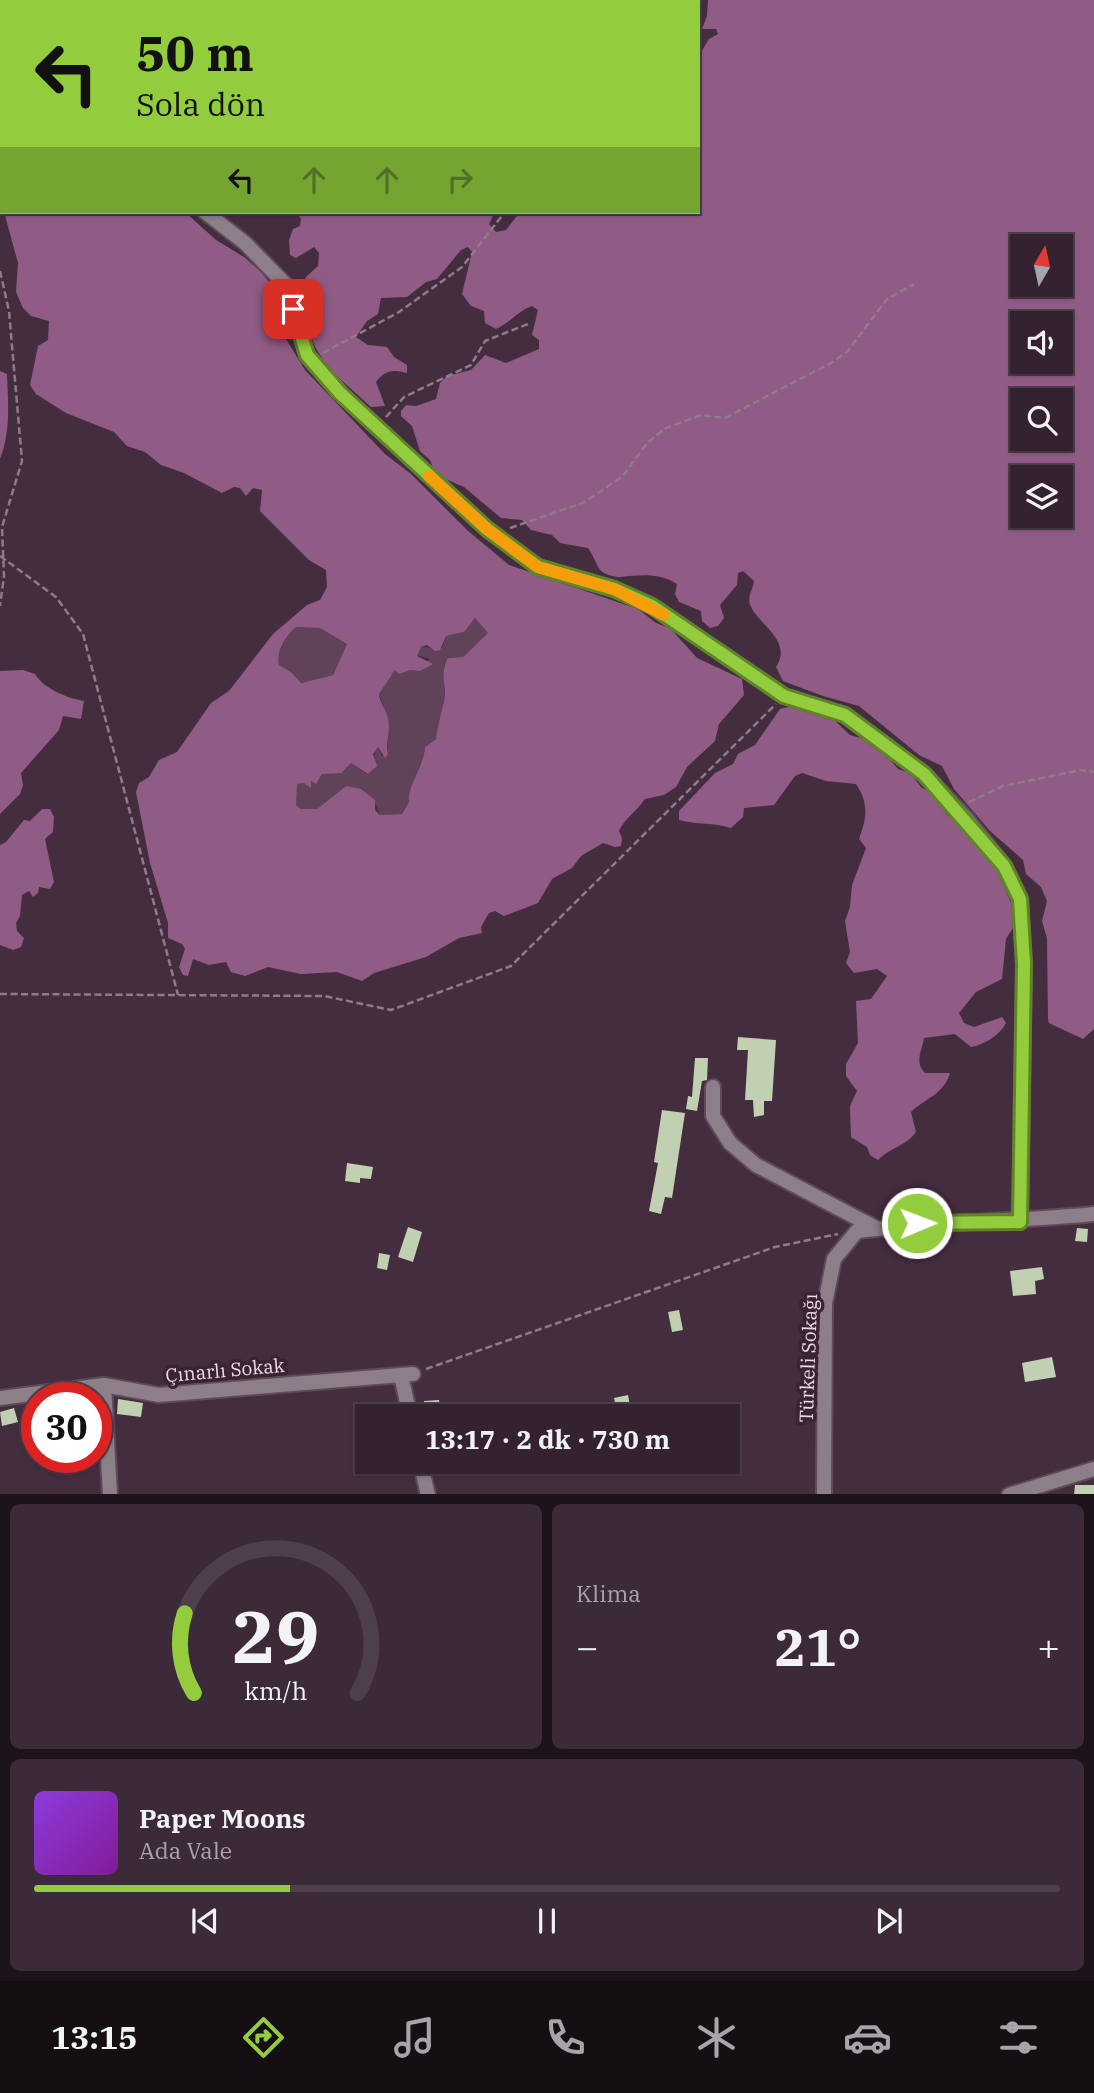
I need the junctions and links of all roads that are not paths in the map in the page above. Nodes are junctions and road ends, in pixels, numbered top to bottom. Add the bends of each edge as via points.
1 (208, 214) edge
2 (713, 1087) dead end
3 (1094, 1213) edge
4 (1020, 1222) junction
5 (876, 1228) junction
6 (112, 1386) edge
7 (21, 1395) edge
8 (0, 1398) edge
9 (409, 1404) edge
10 (1094, 1469) edge
11 (109, 1473) edge
12 (423, 1474) edge
13 (110, 1494) edge
14 (428, 1494) edge
15 (824, 1494) edge
16 (1009, 1494) edge

1 - 4 street via 245,243 286,285 311,359 340,393 494,534 538,567 614,589 652,606 784,696 845,715 924,774 1004,866 1020,899 1024,964
2 - 5 street via 713,1116 730,1143 755,1164
3 - 4 street
4 - 5 street
5 - 15 street, Türkeli Sokağı via 857,1230 834,1259 825,1303
6 - 9 street, Çınarlı Sokak via 159,1395 407,1374
7 - 8 street, Çınarlı Sokak
10 - 16 street
11 - 13 street
12 - 14 street

